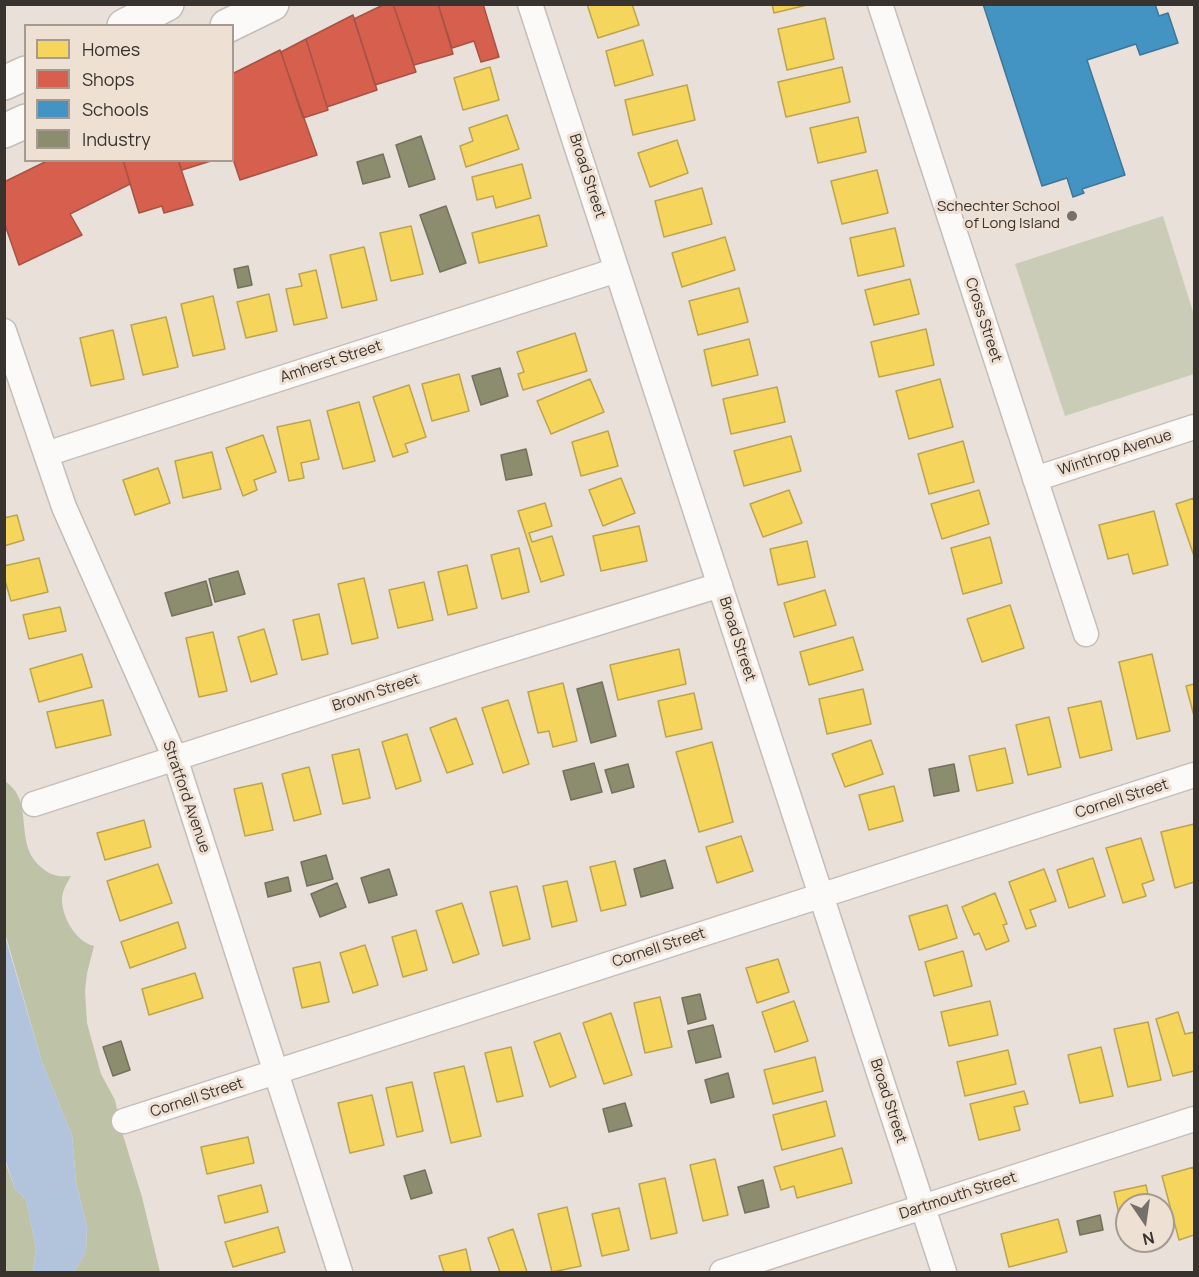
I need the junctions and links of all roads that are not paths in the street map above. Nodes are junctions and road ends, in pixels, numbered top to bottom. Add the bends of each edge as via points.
1 (167, 4) edge
2 (272, 4) edge
3 (530, 4) edge
4 (880, 4) edge
5 (128, 24) edge
6 (231, 24) edge
7 (24, 74) edge
8 (4, 83) edge
9 (24, 122) edge
10 (4, 131) edge
11 (617, 270) junction
12 (4, 331) edge
13 (1194, 427) edge
14 (46, 454) junction
15 (1035, 479) junction
16 (720, 585) junction
17 (1086, 634) dead end
18 (175, 758) junction
19 (1194, 775) edge
20 (33, 804) dead end
21 (821, 896) junction
22 (274, 1073) junction
23 (1194, 1119) edge
24 (124, 1121) dead end
25 (923, 1207) junction
26 (340, 1272) edge
27 (722, 1272) edge
28 (944, 1272) edge

1 - 5 main road
2 - 6 main road
3 - 11 street, Broad Street
4 - 15 street, Cross Street
7 - 8 main road
9 - 10 main road
11 - 14 street, Amherst Street
11 - 16 street, Broad Street
12 - 14 street, Stratford Avenue
13 - 15 street, Winthrop Avenue
14 - 18 street, Stratford Avenue via 63,507
15 - 17 street, Cross Street
16 - 18 street, Brown Street
16 - 21 street, Broad Street
18 - 20 street, Brown Street
18 - 22 street, Stratford Avenue
19 - 21 street, Cornell Street
21 - 22 street, Cornell Street
21 - 25 street, Broad Street
22 - 24 street, Cornell Street
22 - 26 street, Stratford Avenue
23 - 25 street, Dartmouth Street
25 - 27 street, Dartmouth Street
25 - 28 street, Broad Street

